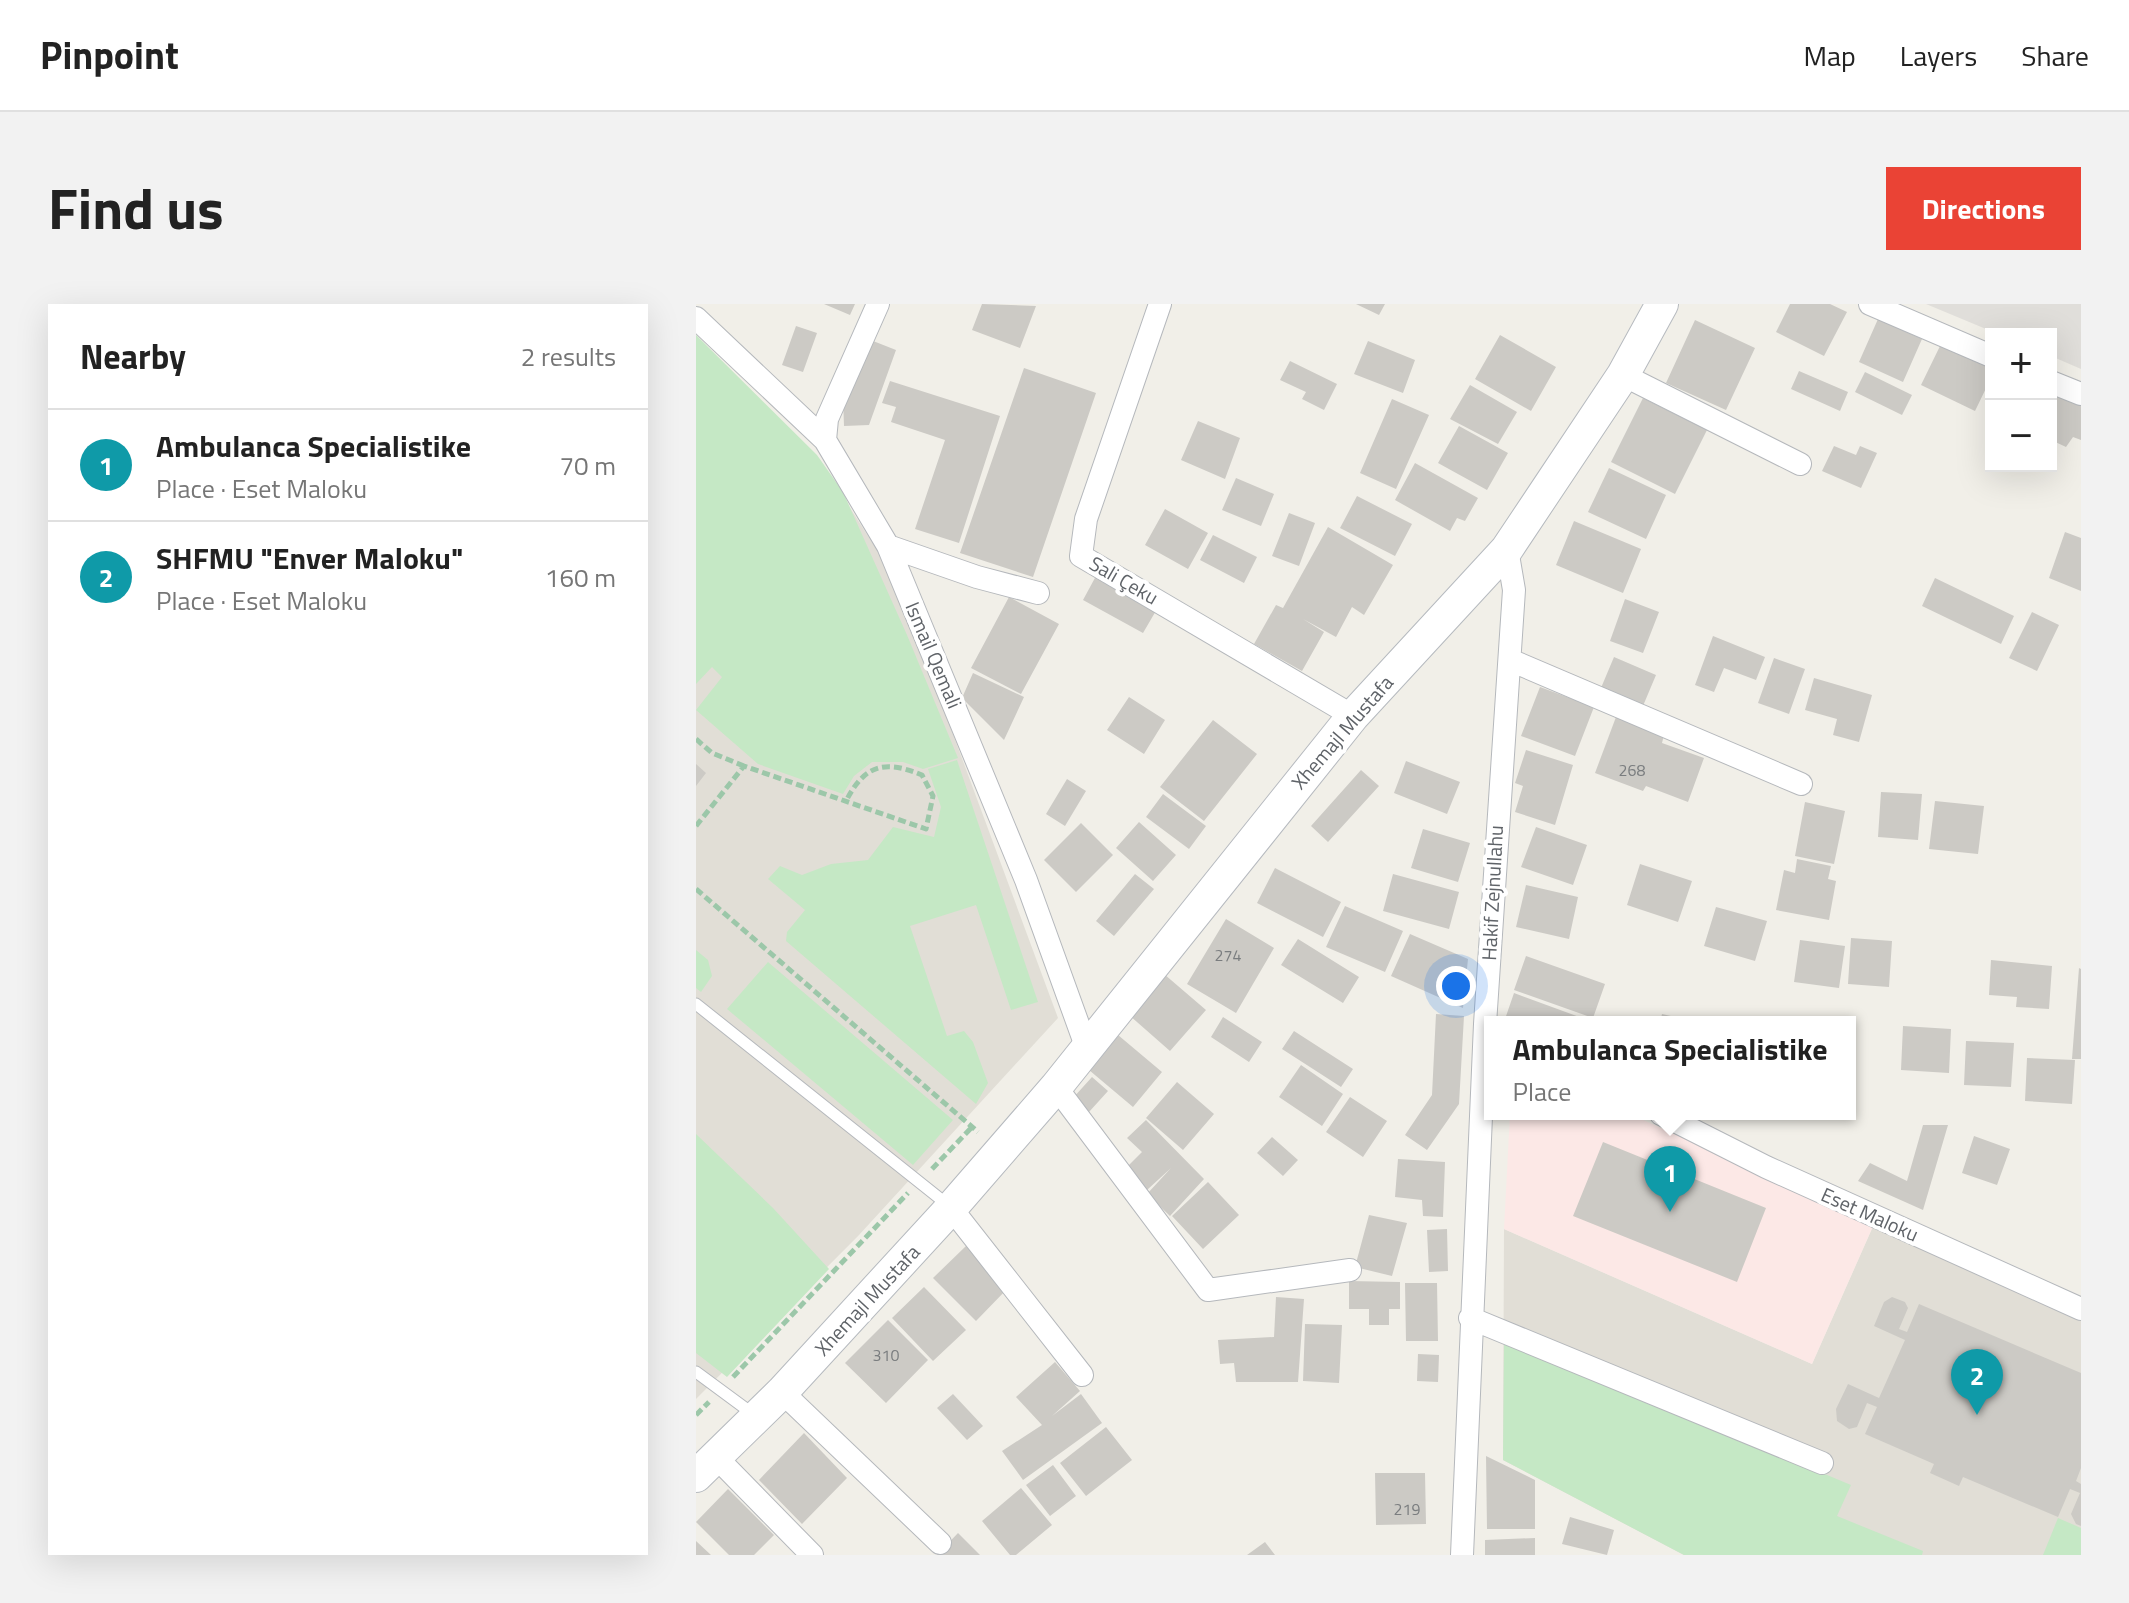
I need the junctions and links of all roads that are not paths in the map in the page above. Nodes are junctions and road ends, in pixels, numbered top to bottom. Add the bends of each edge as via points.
1 (878, 304) edge
2 (1160, 304) edge
3 (1662, 304) edge
4 (1870, 304) edge
5 (696, 318) edge
6 (1985, 353) edge
7 (1623, 375) junction
8 (2057, 384) edge
9 (2081, 394) edge
10 (825, 440) junction
11 (1800, 464) dead end
12 (888, 546) junction
13 (1507, 549) junction
14 (1038, 593) dead end
15 (1510, 660) junction
16 (1353, 716) junction
17 (1801, 784) dead end
18 (696, 1004) edge
19 (1488, 1016) edge
20 (1086, 1046) junction
21 (1484, 1077) edge
22 (1056, 1087) junction
23 (1673, 1120) edge
24 (951, 1208) junction
25 (1350, 1270) dead end
26 (2081, 1309) edge
27 (1470, 1318) junction
28 (696, 1372) edge
29 (1082, 1375) dead end
30 (782, 1392) junction
31 (756, 1417) junction
32 (1822, 1463) dead end
33 (706, 1467) edge
34 (940, 1543) dead end
35 (812, 1555) edge
36 (1462, 1555) edge

1 - 10 street via 827,419
2 - 16 street, Sali Çeku via 1086,519 1081,556
3 - 7 main road, Xhemajl Mustafa
4 - 6 street
5 - 10 street, Ismail Qemali
7 - 11 street
7 - 13 main road, Xhemajl Mustafa
8 - 9 street
10 - 12 street, Ismail Qemali
12 - 14 street
12 - 20 street, Ismail Qemali via 1026,880
13 - 15 street, Hakif Zejnullahu via 1514,590
13 - 16 main road, Xhemajl Mustafa
15 - 17 street
15 - 19 street, Hakif Zejnullahu
16 - 20 main road, Xhemajl Mustafa
18 - 24 lane
20 - 22 main road, Xhemajl Mustafa
21 - 27 street, Hakif Zejnullahu
22 - 24 main road, Xhemajl Mustafa
22 - 25 street via 1208,1290
23 - 26 street, Eset Maloku
24 - 29 street
24 - 30 main road, Xhemajl Mustafa
27 - 32 street
27 - 36 street, Hakif Zejnullahu
28 - 31 lane
30 - 31 main road, Xhemajl Mustafa
30 - 34 street
31 - 33 main road, Xhemajl Mustafa
33 - 35 street, Xhemajl Mustafa

